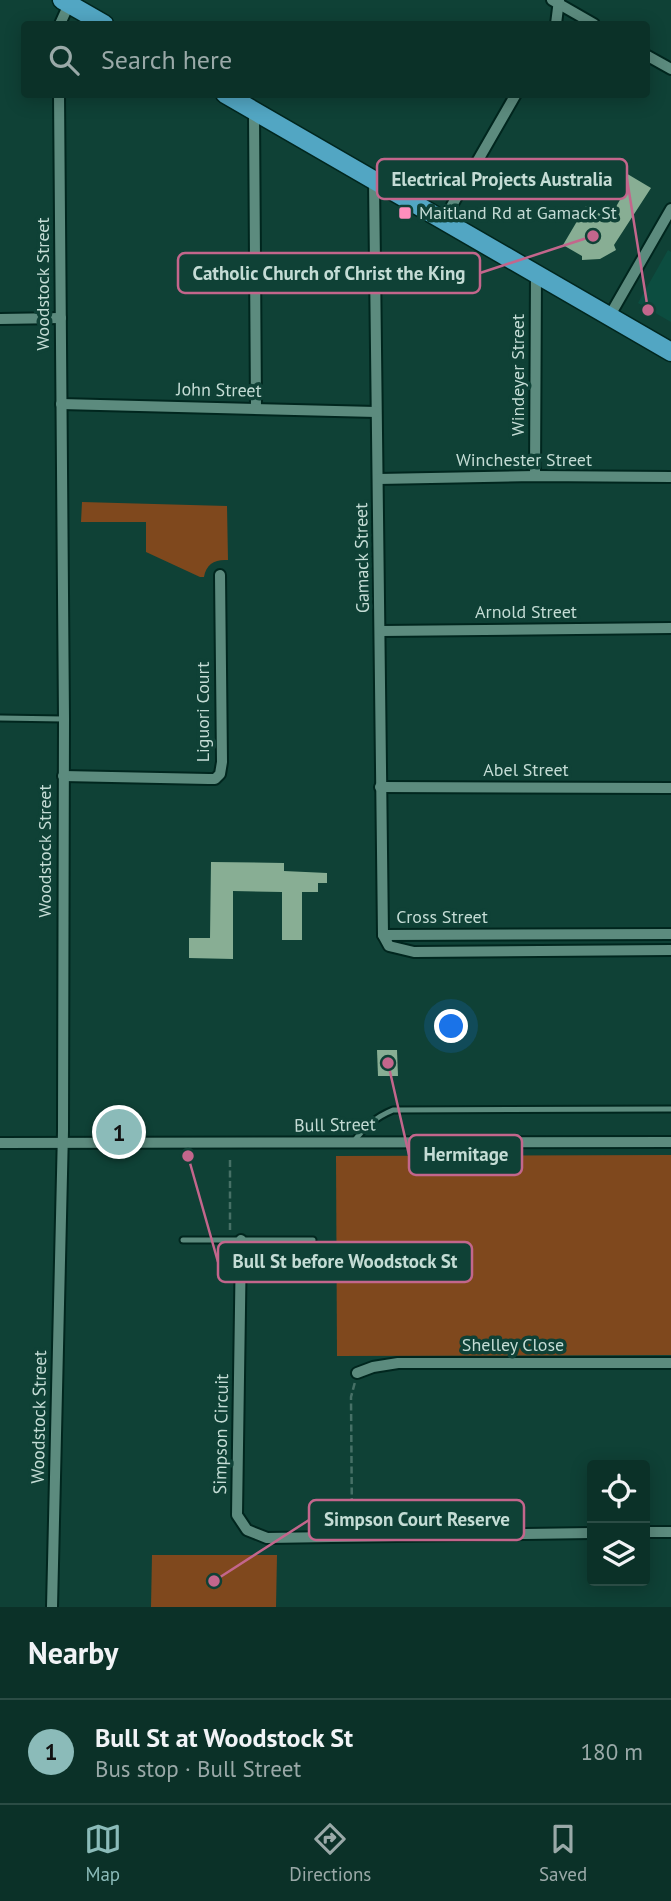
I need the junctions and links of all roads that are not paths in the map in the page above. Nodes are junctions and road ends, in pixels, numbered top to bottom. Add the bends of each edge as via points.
1 (556, 1) edge
2 (65, 2) edge
3 (61, 21) edge
4 (99, 21) edge
5 (556, 21) edge
6 (589, 21) edge
7 (650, 57) edge
8 (671, 69) edge
9 (59, 98) edge
10 (232, 98) edge
11 (514, 98) edge
12 (254, 111) junction
13 (374, 181) junction
14 (671, 209) edge
15 (443, 221) junction
16 (536, 274) junction
17 (609, 317) junction
18 (61, 318) junction
19 (0, 319) edge
20 (671, 352) edge
21 (61, 404) junction
22 (256, 409) junction
23 (376, 412) junction
24 (535, 476) junction
25 (671, 477) edge
26 (378, 479) junction
27 (220, 575) dead end
28 (671, 628) edge
29 (381, 631) junction
30 (0, 718) edge
31 (64, 719) junction
32 (63, 776) junction
33 (380, 787) junction
34 (671, 788) edge
35 (671, 934) edge
36 (383, 935) junction
37 (671, 950) edge
38 (671, 1109) edge
39 (354, 1142) junction
40 (671, 1142) edge
41 (0, 1143) edge
42 (63, 1143) junction
43 (183, 1240) dead end
44 (241, 1240) junction
45 (313, 1240) dead end
46 (671, 1363) edge
47 (357, 1373) road end
48 (650, 1532) edge
49 (671, 1532) edge
50 (587, 1533) edge
51 (52, 1607) edge

1 - 5 street
1 - 6 street
2 - 3 street
2 - 4 main road
7 - 8 street
9 - 18 street, Woodstock Street
10 - 12 main road
11 - 15 street
12 - 13 main road
12 - 22 street
13 - 15 main road
13 - 23 street, Gamack Street
14 - 17 street
15 - 16 main road
16 - 17 main road
16 - 24 street, Windeyer Street
17 - 20 main road
18 - 19 street
18 - 21 street, Woodstock Street
21 - 22 street, John Street
21 - 31 street, Woodstock Street
22 - 23 street, John Street
23 - 26 street, Gamack Street
24 - 25 street, Winchester Street
24 - 26 street, Winchester Street
26 - 29 street, Gamack Street
27 - 32 street, Liguori Court via 220,774 215,779
28 - 29 street, Arnold Street
29 - 33 street, Gamack Street
30 - 31 lane
31 - 32 street, Woodstock Street
32 - 42 street, Woodstock Street
33 - 34 street, Abel Street
33 - 36 street, Gamack Street
35 - 36 street, Cross Street
36 - 37 street, Cross Street via 389,946 414,952
38 - 39 lane via 393,1110 378,1116
39 - 40 street, Bull Street
39 - 42 street, Bull Street
41 - 42 street, Bull Street
42 - 51 street, Woodstock Street
43 - 44 lane
44 - 45 lane
44 - 50 street, Simpson Circuit via 237,1515 247,1530 267,1538
46 - 47 street, Shelley Close via 398,1363
48 - 49 street

